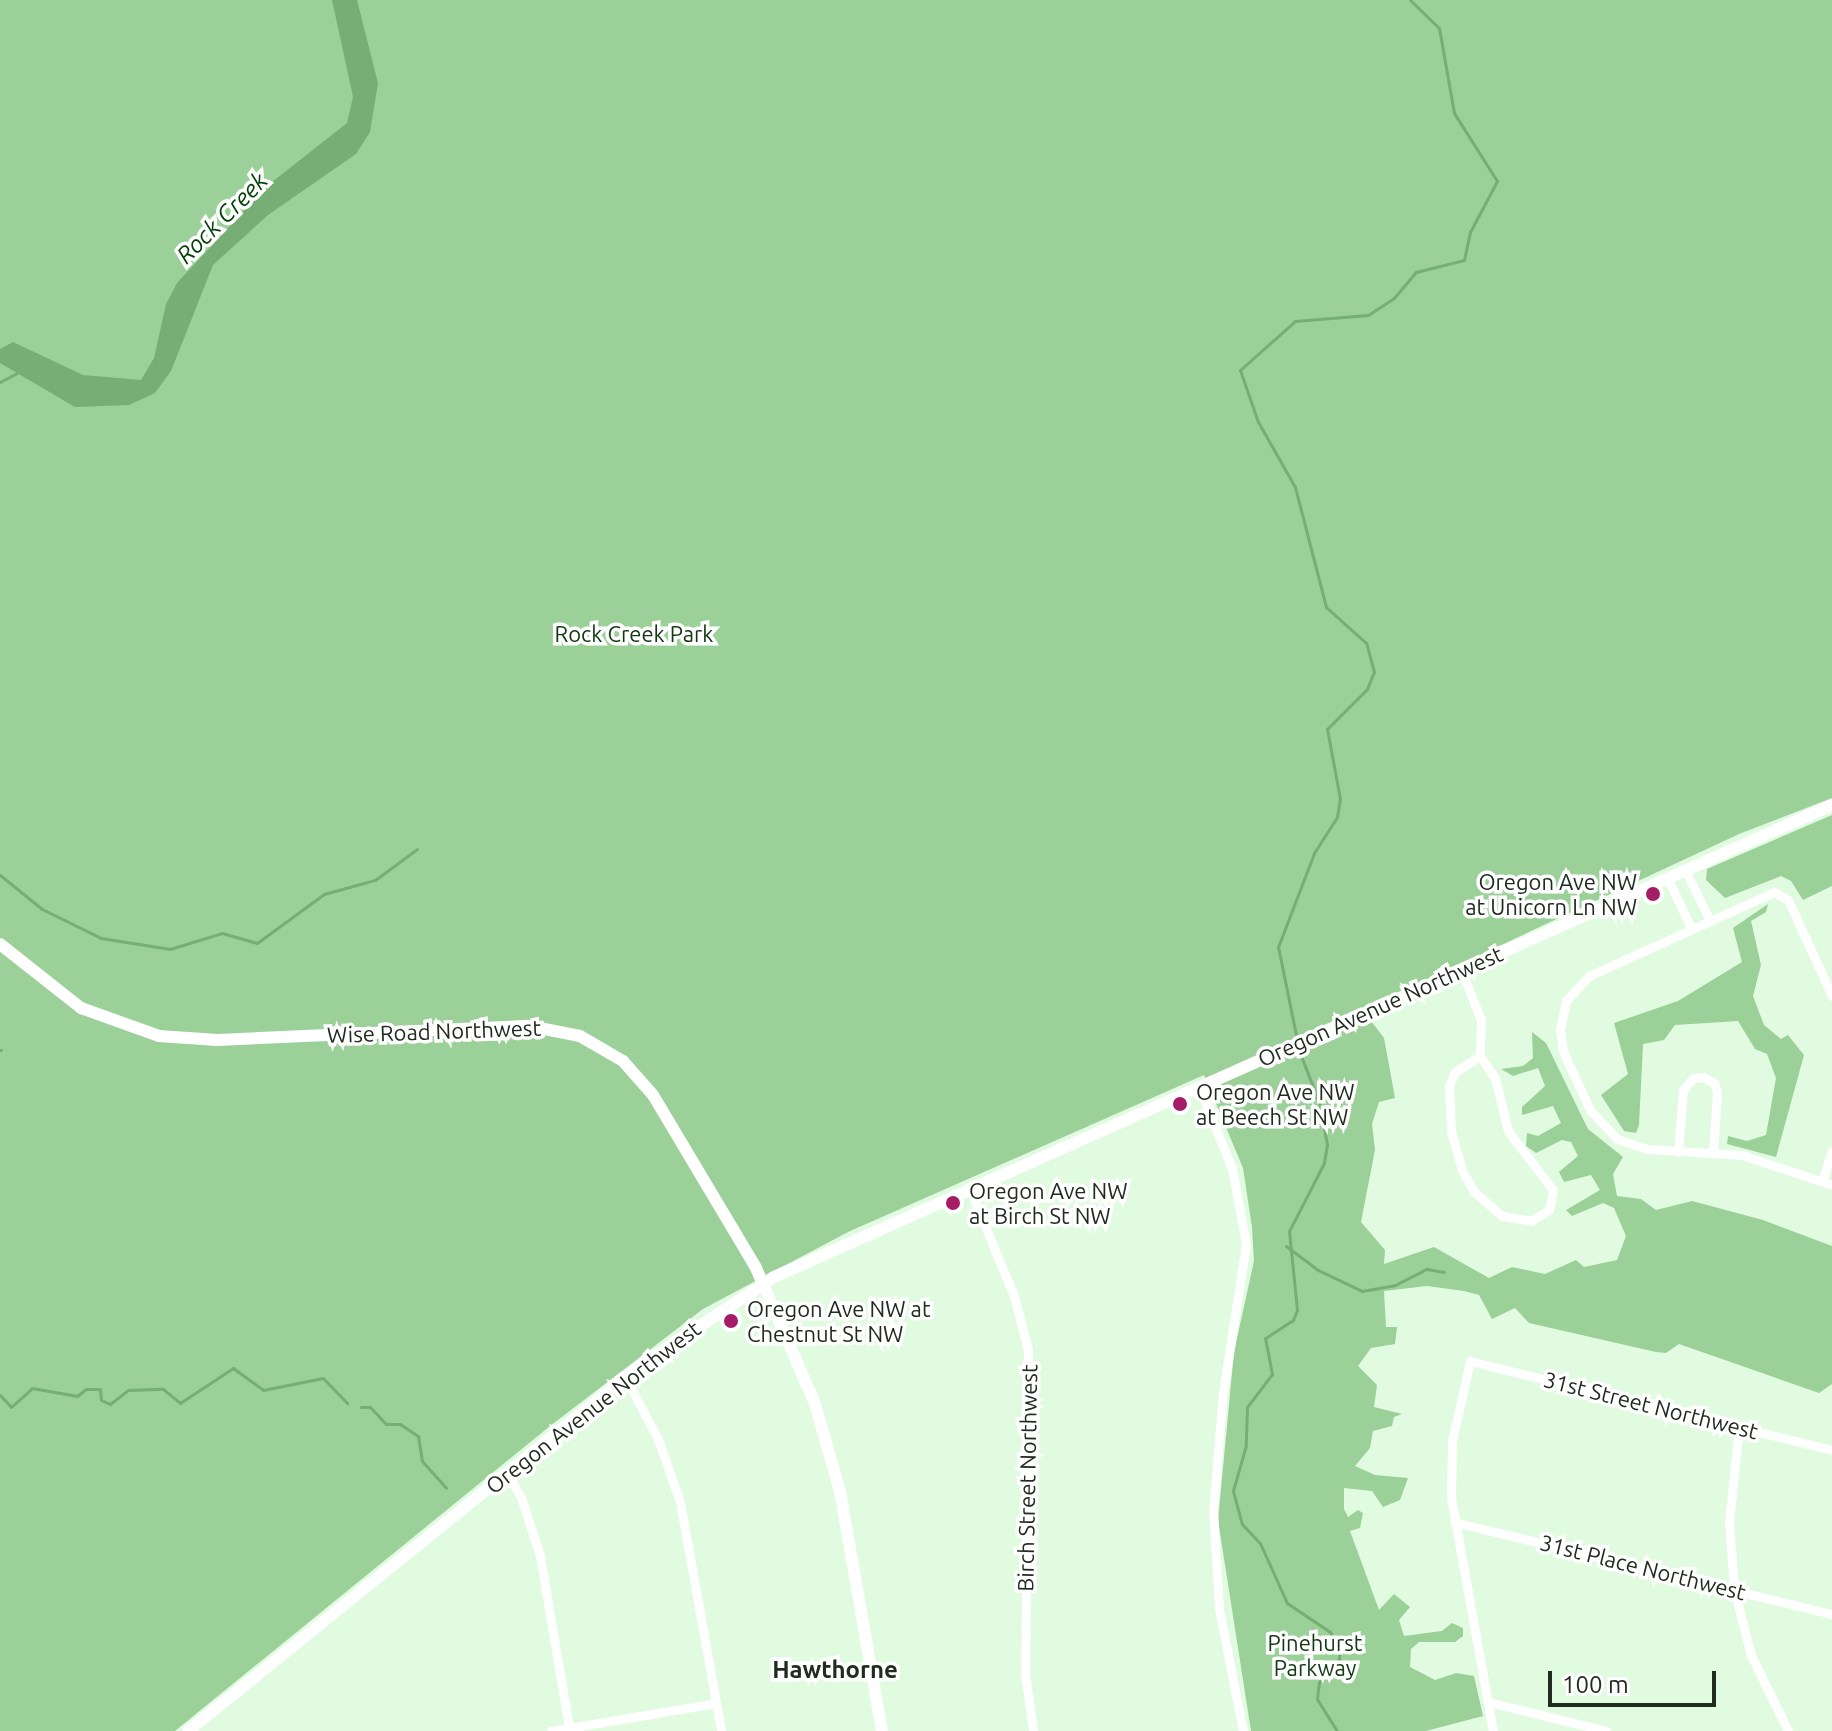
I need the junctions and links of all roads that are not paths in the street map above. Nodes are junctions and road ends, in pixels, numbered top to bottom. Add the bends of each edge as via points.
1 (1832, 805) edge
2 (1685, 869) junction
3 (1667, 877) junction
4 (1709, 919) junction
5 (1691, 928) junction
6 (0, 944) edge
7 (1461, 970) junction
8 (1832, 996) edge
9 (1480, 1056) junction
10 (1199, 1088) junction
11 (1832, 1151) edge
12 (1678, 1152) junction
13 (1713, 1153) junction
14 (1822, 1181) junction
15 (1832, 1185) edge
16 (969, 1187) junction
17 (763, 1284) junction
18 (625, 1377) junction
19 (1739, 1427) junction
20 (1832, 1450) edge
21 (507, 1473) junction
22 (1454, 1522) junction
23 (1734, 1589) junction
24 (1832, 1614) edge
25 (1488, 1702) junction
26 (716, 1703) junction
27 (569, 1728) junction
28 (188, 1731) edge
29 (551, 1731) edge
30 (721, 1731) edge
31 (882, 1731) edge
32 (1033, 1731) edge
33 (1243, 1731) edge
34 (1493, 1731) edge
35 (1607, 1731) edge
36 (1788, 1731) edge

1 - 2 street, Oregon Avenue Northwest
2 - 3 street, Oregon Avenue Northwest
2 - 4 street
3 - 5 street
3 - 7 street, Oregon Avenue Northwest
4 - 5 street
4 - 8 street via 1770,893 1782,894
5 - 12 street via 1584,980 1566,1001 1560,1030 1563,1051 1602,1126 1633,1146
6 - 17 street, Wise Road Northwest via 81,1008 159,1036 217,1040 524,1025 590,1040 623,1061 653,1095
7 - 9 street via 1481,1020
7 - 10 street, Oregon Avenue Northwest
9 - 9 street via 1495,1078 1512,1138 1552,1186 1552,1207 1536,1220 1518,1222 1502,1216 1474,1192 1462,1170 1451,1131 1449,1086 1455,1072
10 - 16 street, Oregon Avenue Northwest
10 - 33 street via 1235,1176 1246,1244 1223,1392 1213,1510 1219,1609
11 - 14 street
12 - 13 street
12 - 13 street via 1683,1090 1693,1078 1703,1077 1717,1092
13 - 14 street via 1752,1158
14 - 15 street
16 - 17 street, Oregon Avenue Northwest
16 - 32 street, Birch Street Northwest via 1014,1296 1028,1350 1025,1673
17 - 18 street, Oregon Avenue Northwest
17 - 31 street, Wise Road Northwest via 809,1388 835,1467
18 - 21 street, Oregon Avenue Northwest
18 - 26 street via 658,1439 680,1502
19 - 20 street, 31st Street Northwest
19 - 22 street, 31st Street Northwest via 1470,1361 1451,1452
19 - 23 street via 1729,1522
21 - 27 street via 521,1497 540,1556
21 - 28 street, Oregon Avenue Northwest
22 - 23 street, 31st Place Northwest
22 - 25 street
23 - 24 street, 31st Place Northwest
23 - 36 street via 1751,1655
25 - 34 street
25 - 35 street
26 - 27 street
26 - 30 street
27 - 29 street

